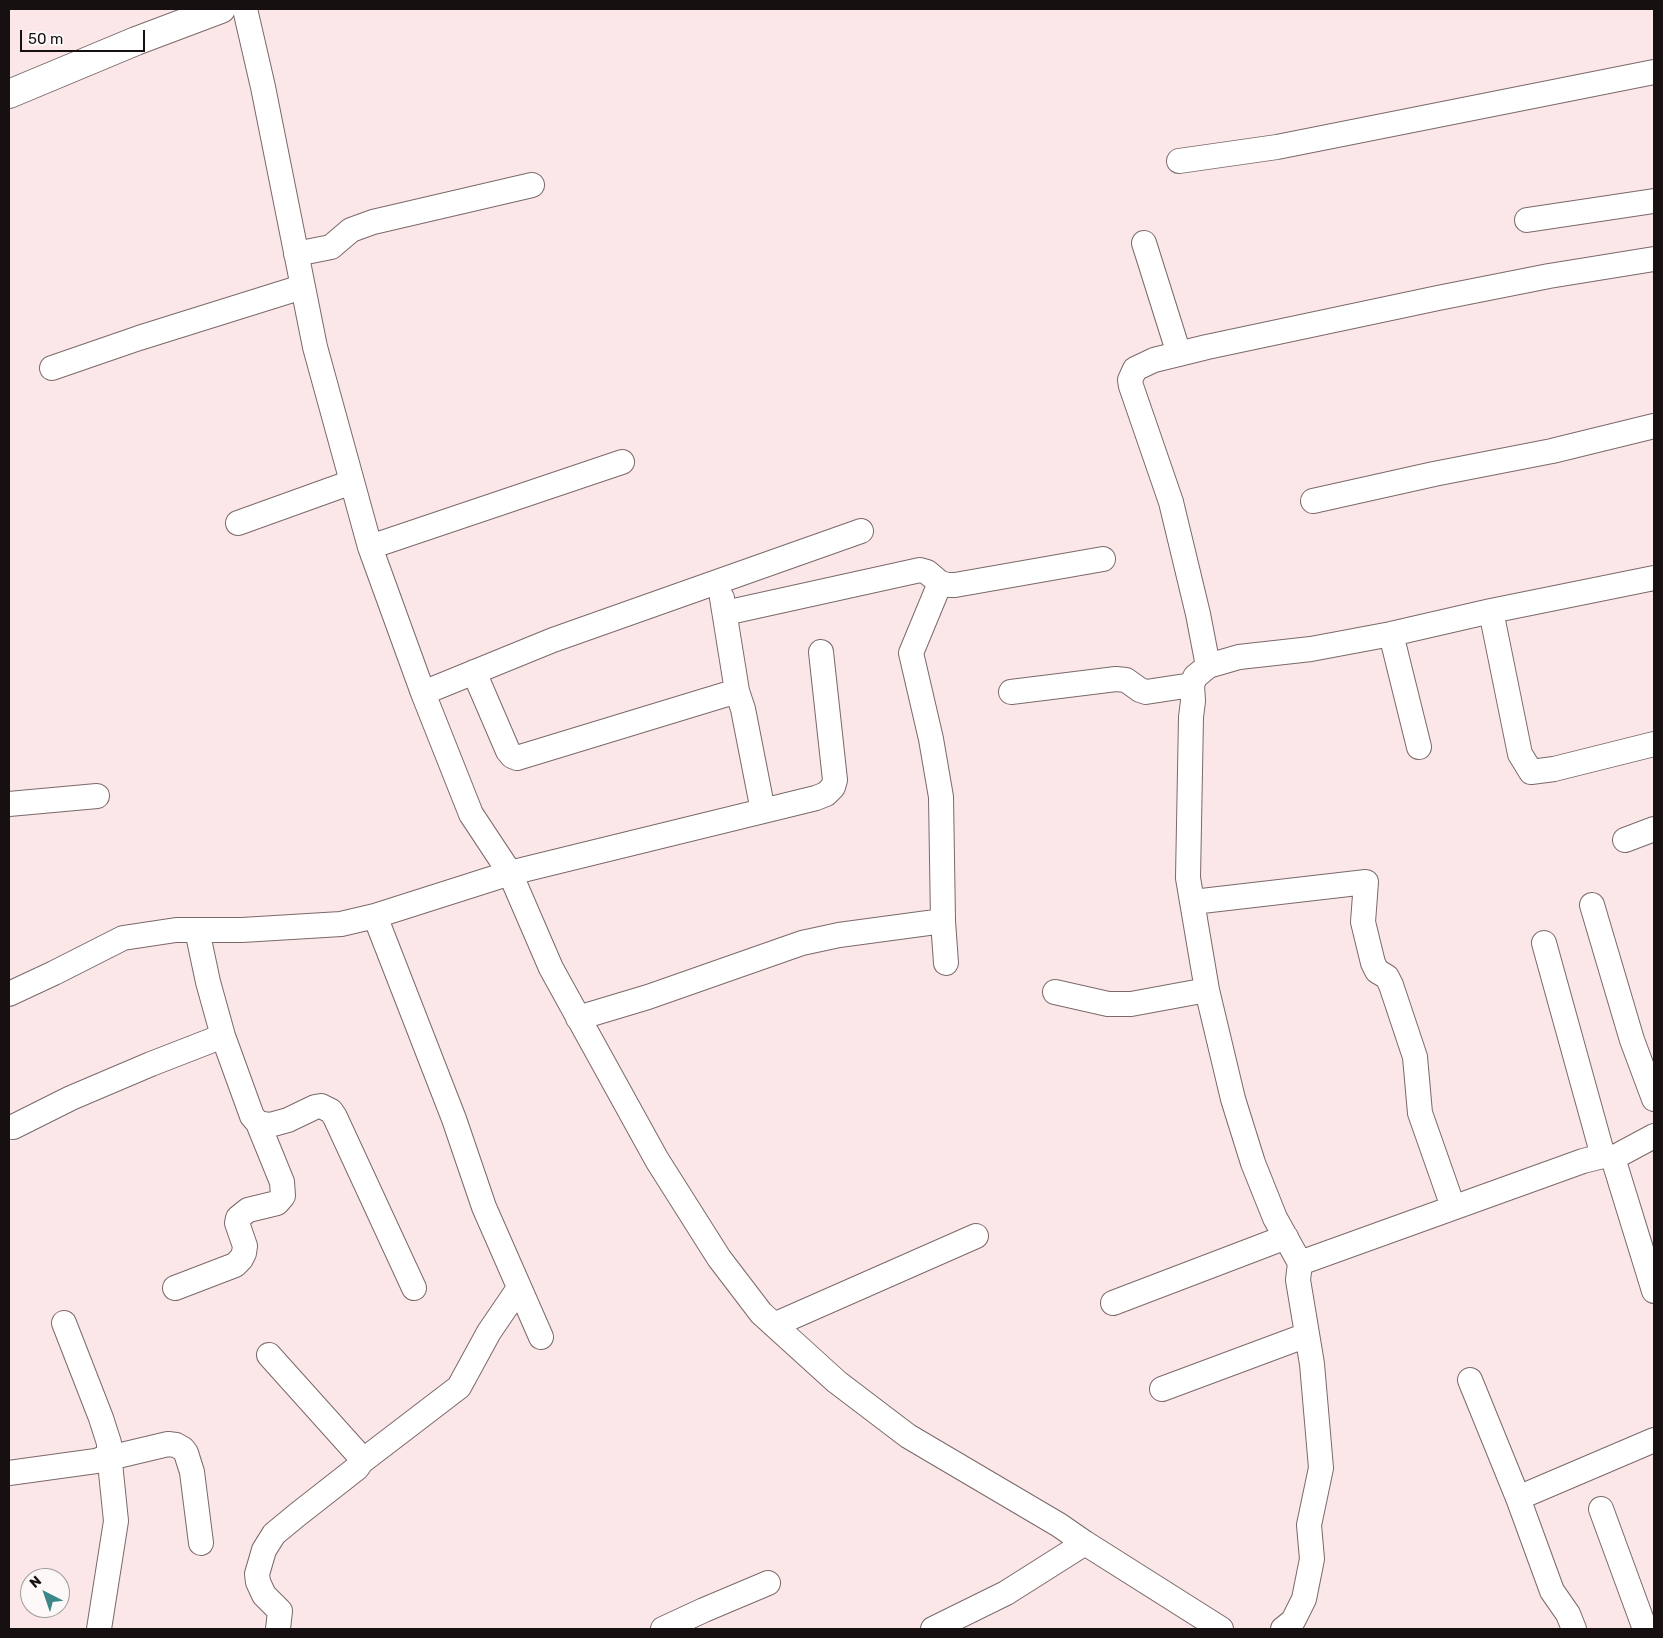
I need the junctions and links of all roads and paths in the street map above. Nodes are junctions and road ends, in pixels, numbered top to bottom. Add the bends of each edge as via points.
1 (221, 9) edge
2 (245, 9) edge
3 (1654, 72) edge
4 (9, 94) edge
5 (1179, 160) dead end
6 (532, 185) dead end
7 (1654, 201) edge
8 (1527, 220) dead end
9 (1144, 243) dead end
10 (296, 254) junction
11 (1654, 259) edge
12 (302, 287) junction
13 (1179, 354) junction
14 (52, 368) dead end
15 (1654, 426) edge
16 (622, 462) dead end
17 (352, 482) junction
18 (1313, 501) dead end
19 (238, 523) dead end
20 (861, 531) dead end
21 (370, 547) junction
22 (1102, 559) dead end
23 (1654, 578) edge
24 (720, 581) junction
25 (940, 583) junction
26 (1491, 611) junction
27 (725, 613) junction
28 (1391, 634) junction
29 (821, 652) dead end
30 (1208, 666) junction
31 (474, 672) junction
32 (1192, 685) junction
33 (737, 691) junction
34 (1011, 692) dead end
35 (423, 693) junction
36 (1654, 744) edge
37 (1419, 747) dead end
38 (96, 796) dead end
39 (9, 804) edge
40 (763, 810) junction
41 (1654, 830) edge
42 (1625, 840) dead end
43 (510, 873) junction
44 (1193, 902) junction
45 (1592, 904) dead end
46 (375, 916) junction
47 (943, 920) junction
48 (197, 930) junction
49 (1544, 943) dead end
50 (946, 963) dead end
51 (1207, 990) junction
52 (1054, 992) dead end
53 (9, 994) edge
54 (578, 1018) junction
55 (222, 1036) junction
56 (1654, 1099) edge
57 (258, 1122) junction
58 (13, 1127) dead end
59 (1654, 1136) edge
60 (1608, 1157) junction
61 (1453, 1207) junction
62 (1645, 1226) edge
63 (976, 1236) dead end
64 (1286, 1237) junction
65 (1300, 1263) junction
66 (176, 1288) dead end
67 (414, 1288) dead end
68 (519, 1288) junction
69 (1654, 1291) edge
70 (1113, 1303) dead end
71 (64, 1323) dead end
72 (774, 1325) junction
73 (1307, 1335) junction
74 (541, 1337) dead end
75 (270, 1355) dead end
76 (1470, 1380) dead end
77 (1162, 1389) dead end
78 (1654, 1440) edge
79 (109, 1456) junction
80 (361, 1462) junction
81 (9, 1473) edge
82 (1518, 1498) junction
83 (1601, 1509) dead end
84 (201, 1543) dead end
85 (1085, 1543) junction
86 (768, 1583) dead end
87 (100, 1629) edge
88 (278, 1629) edge
89 (663, 1629) edge
90 (933, 1629) edge
91 (1221, 1629) edge
92 (1283, 1629) edge
93 (1574, 1629) edge
94 (1645, 1629) edge

1 - 4 highway
2 - 10 street via 264,87
3 - 5 street via 1286,145
6 - 10 street via 373,222 351,230 331,247
7 - 8 street
9 - 13 street
10 - 12 street
11 - 13 street via 1521,281
12 - 14 street
12 - 17 street
13 - 30 street via 1154,360 1136,369 1131,386 1171,502
15 - 18 street via 1552,451
16 - 21 street
17 - 19 street
17 - 21 street
20 - 24 street
21 - 35 street
22 - 25 street via 966,584
23 - 26 street
24 - 27 street
24 - 31 street via 553,640
25 - 27 street via 920,570
25 - 47 street via 911,652 941,797
26 - 28 street
26 - 36 street via 1520,754 1531,772
27 - 33 street
28 - 30 street via 1311,649 1239,657
28 - 37 street
29 - 40 street via 834,770 833,787 816,798
30 - 32 street via 1198,673
31 - 33 street via 508,751 517,758
31 - 35 street
32 - 34 street via 1146,692 1126,680 1116,679
32 - 44 street via 1188,878
33 - 40 street
35 - 43 street via 470,814
38 - 39 street
40 - 43 street
41 - 42 street
43 - 46 street
43 - 54 street via 551,968
44 - 51 street
44 - 61 street via 1366,882 1362,922 1375,968 1389,979 1412,1048 1420,1113
45 - 56 street via 1632,1040
46 - 48 street via 341,924
46 - 68 street via 484,1207
47 - 50 street
47 - 54 street via 839,935 802,944
48 - 53 street via 123,938
48 - 55 street
49 - 60 street
51 - 52 street via 1131,1004 1108,1004
51 - 64 street via 1233,1099 1253,1163
54 - 72 street via 657,1160 713,1250 761,1313
55 - 57 street via 252,1116
55 - 58 street via 80,1094
57 - 66 street via 282,1182 283,1196 277,1203 248,1210 238,1218 245,1246 241,1259 235,1265
57 - 67 street via 270,1125 321,1106 331,1111
59 - 60 street
60 - 61 street via 1583,1161
60 - 62 street
61 - 65 street
62 - 69 street
63 - 72 street
64 - 65 street
64 - 70 street
65 - 73 street via 1298,1280
68 - 74 street
68 - 80 street via 489,1332 459,1387
71 - 79 street via 109,1443
72 - 85 street via 837,1382 908,1436
73 - 77 street
73 - 92 street via 1321,1468 1309,1525 1312,1559 1304,1599 1293,1622
75 - 80 street
76 - 82 street
78 - 82 street
79 - 81 street via 96,1461
79 - 84 street via 168,1444 183,1449 192,1472
79 - 87 street via 116,1521
80 - 88 street via 274,1534 264,1550 258,1582 280,1615
82 - 93 street via 1552,1591
83 - 94 street
85 - 90 street via 1006,1593
85 - 91 street
86 - 89 street

